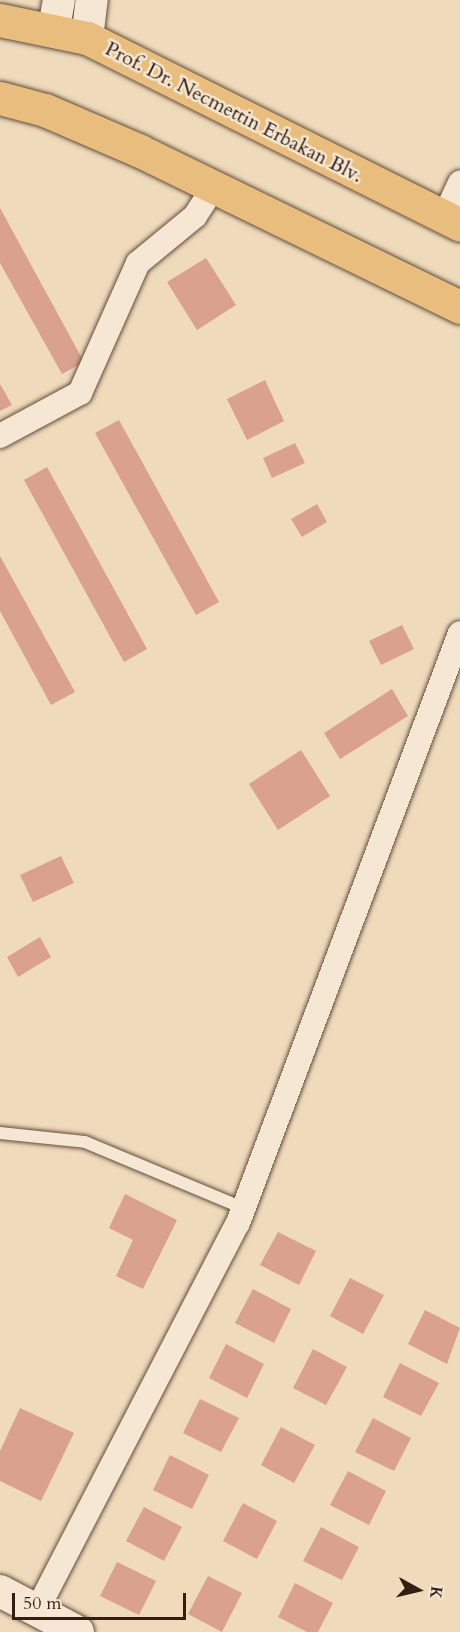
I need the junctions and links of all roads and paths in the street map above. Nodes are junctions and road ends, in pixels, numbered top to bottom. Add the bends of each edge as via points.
1 (92, 0) edge
2 (57, 14) edge
3 (0, 20) edge
4 (87, 38) junction
5 (0, 98) edge
6 (460, 183) edge
7 (214, 188) junction
8 (452, 221) edge
9 (460, 307) edge
10 (0, 436) edge
11 (460, 633) edge
12 (0, 1133) edge
13 (243, 1208) junction
14 (0, 1591) edge
15 (37, 1610) junction
16 (78, 1632) edge

1 - 4 street
2 - 3 main road, Prof. Dr. Necmettin Erbakan Blv.
2 - 4 main road, Prof. Dr. Necmettin Erbakan Blv.
4 - 8 main road, Prof. Dr. Necmettin Erbakan Blv.
5 - 7 main road via 45,110
6 - 8 street
7 - 9 main road
7 - 10 street via 195,216 138,263 80,393
11 - 13 street
12 - 13 lane via 85,1142
13 - 15 street
14 - 15 street
15 - 16 street

